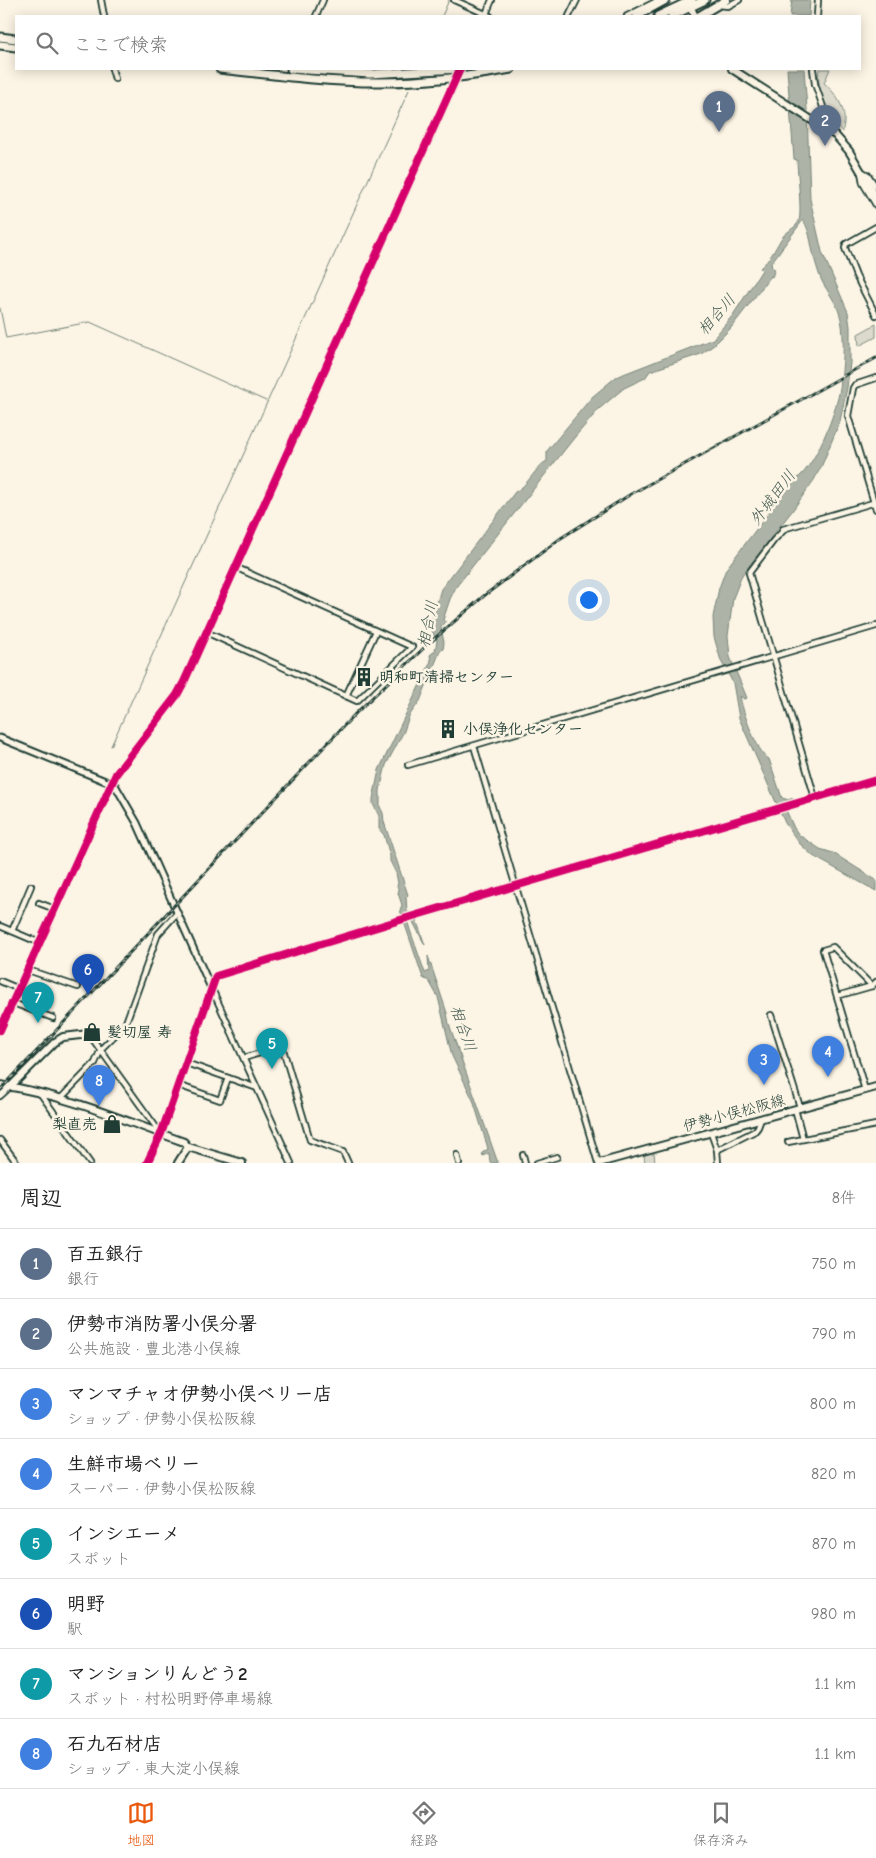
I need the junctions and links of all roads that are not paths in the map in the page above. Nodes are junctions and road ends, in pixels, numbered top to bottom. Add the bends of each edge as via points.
1 (101, 0) edge
2 (323, 0) edge
3 (454, 0) edge
4 (492, 0) edge
5 (577, 0) edge
6 (659, 0) edge
7 (666, 0) edge
8 (692, 0) edge
9 (705, 0) edge
10 (726, 0) edge
11 (739, 0) edge
12 (818, 0) edge
13 (718, 6) junction
14 (696, 14) edge
15 (104, 15) edge
16 (316, 15) edge
17 (485, 15) edge
18 (487, 15) edge
19 (570, 15) edge
20 (629, 15) edge
21 (639, 15) edge
22 (660, 15) edge
23 (674, 15) edge
24 (817, 15) edge
25 (0, 37) edge
26 (15, 39) edge
27 (0, 45) edge
28 (15, 47) edge
29 (112, 70) edge
30 (229, 70) edge
31 (307, 70) edge
32 (442, 70) edge
33 (460, 70) edge
34 (504, 70) edge
35 (734, 70) edge
36 (813, 70) edge
37 (456, 77) junction
38 (115, 79) dead end
39 (829, 130) junction
40 (861, 171) junction
41 (873, 187) edge
42 (876, 197) edge
43 (876, 206) edge
44 (876, 227) edge
45 (876, 314) edge
46 (876, 378) edge
47 (875, 502) edge
48 (876, 509) edge
49 (235, 567) junction
50 (876, 626) edge
51 (376, 631) junction
52 (206, 632) junction
53 (774, 657) junction
54 (346, 696) junction
55 (0, 738) edge
56 (474, 746) junction
57 (408, 765) dead end
58 (876, 780) edge
59 (111, 784) junction
60 (816, 798) junction
61 (31, 886) dead end
62 (516, 886) junction
63 (40, 903) dead end
64 (55, 909) junction
65 (177, 913) junction
66 (0, 926) edge
67 (12, 931) junction
68 (40, 944) junction
69 (28, 970) junction
70 (0, 981) edge
71 (876, 982) edge
72 (872, 986) junction
73 (78, 987) dead end
74 (212, 988) junction
75 (19, 989) junction
76 (837, 996) junction
77 (13, 1003) junction
78 (771, 1015) dead end
79 (53, 1018) dead end
80 (0, 1030) edge
81 (89, 1034) joint
82 (100, 1049) junction
83 (244, 1058) junction
84 (186, 1063) junction
85 (228, 1078) junction
86 (0, 1085) edge
87 (178, 1085) junction
88 (10, 1087) junction
89 (876, 1087) edge
90 (257, 1088) junction
91 (865, 1090) junction
92 (39, 1092) junction
93 (0, 1096) edge
94 (61, 1098) junction
95 (797, 1108) junction
96 (761, 1119) junction
97 (876, 1125) edge
98 (711, 1133) junction
99 (161, 1134) junction
100 (802, 1139) junction
101 (0, 1140) edge
102 (788, 1142) dead end
103 (188, 1147) junction
104 (717, 1150) junction
105 (457, 1155) dead end
106 (523, 1155) dead end
107 (557, 1157) dead end
108 (621, 1160) edge
109 (16, 1163) edge
110 (90, 1163) edge
111 (147, 1163) edge
112 (178, 1163) edge
113 (242, 1163) edge
114 (291, 1163) edge
115 (348, 1163) edge
116 (459, 1163) edge
117 (525, 1163) edge
118 (537, 1163) edge
119 (598, 1163) edge
120 (718, 1163) edge

1 - 15 street
2 - 16 street
3 - 17 street
4 - 18 street
5 - 19 street
6 - 20 street
7 - 21 highway
8 - 22 highway
9 - 23 highway
10 - 13 highway
11 - 13 street via 728,6
12 - 24 street
13 - 14 highway
25 - 26 highway
27 - 28 highway
29 - 38 street
30 - 37 highway via 380,82
31 - 32 highway via 370,74
33 - 37 street
34 - 37 highway
35 - 39 main road
36 - 39 street
37 - 49 street
39 - 40 main road via 845,142
40 - 41 main road
40 - 43 street via 863,183
41 - 42 main road
44 - 45 street via 846,244 845,248
46 - 47 street via 855,385 848,416
47 - 48 street
47 - 53 street via 783,529 749,573
49 - 51 street
49 - 52 street
50 - 53 street
51 - 54 street
51 - 54 street via 412,647 357,701
52 - 54 street
52 - 59 street via 177,695
53 - 56 street
53 - 60 street
55 - 59 street
56 - 57 street
56 - 62 street
58 - 60 street
59 - 64 street
59 - 65 street via 115,785 137,823
60 - 62 street
61 - 67 street
62 - 74 street via 224,973 216,976
62 - 119 street
63 - 64 street
64 - 68 street
65 - 74 street
65 - 82 street via 158,934 125,1025
66 - 67 street
67 - 68 street
68 - 69 street
69 - 73 street
69 - 75 street
70 - 75 street
71 - 72 street
72 - 76 street
72 - 76 street via 833,947 823,950
74 - 83 street
74 - 84 street
75 - 77 street
76 - 91 street
77 - 79 street
77 - 80 street
78 - 95 street
81 - 82 street
81 - 88 main road via 63,1037 55,1042
82 - 94 street via 95,1063
82 - 99 street
83 - 90 street
83 - 115 street via 282,1046 310,1140 343,1152
84 - 85 street
84 - 87 street
85 - 87 street via 220,1100
85 - 90 street
86 - 88 main road
87 - 99 street
88 - 92 main road
88 - 93 street
89 - 91 main road, 伊勢小俣松阪線
90 - 114 street
91 - 95 main road, 伊勢小俣松阪線
92 - 94 main road
92 - 110 street
94 - 99 main road
95 - 96 main road, 伊勢小俣松阪線
95 - 100 street
96 - 98 main road, 伊勢小俣松阪線
96 - 104 street via 755,1131
97 - 100 street
98 - 104 street
98 - 108 main road, 伊勢小俣松阪線
99 - 103 main road via 184,1142
99 - 111 street
100 - 102 street
101 - 109 street
103 - 112 main road
103 - 113 main road
104 - 120 street
105 - 116 street
106 - 117 street
107 - 118 street
108 - 119 main road, 伊勢小俣松阪線

